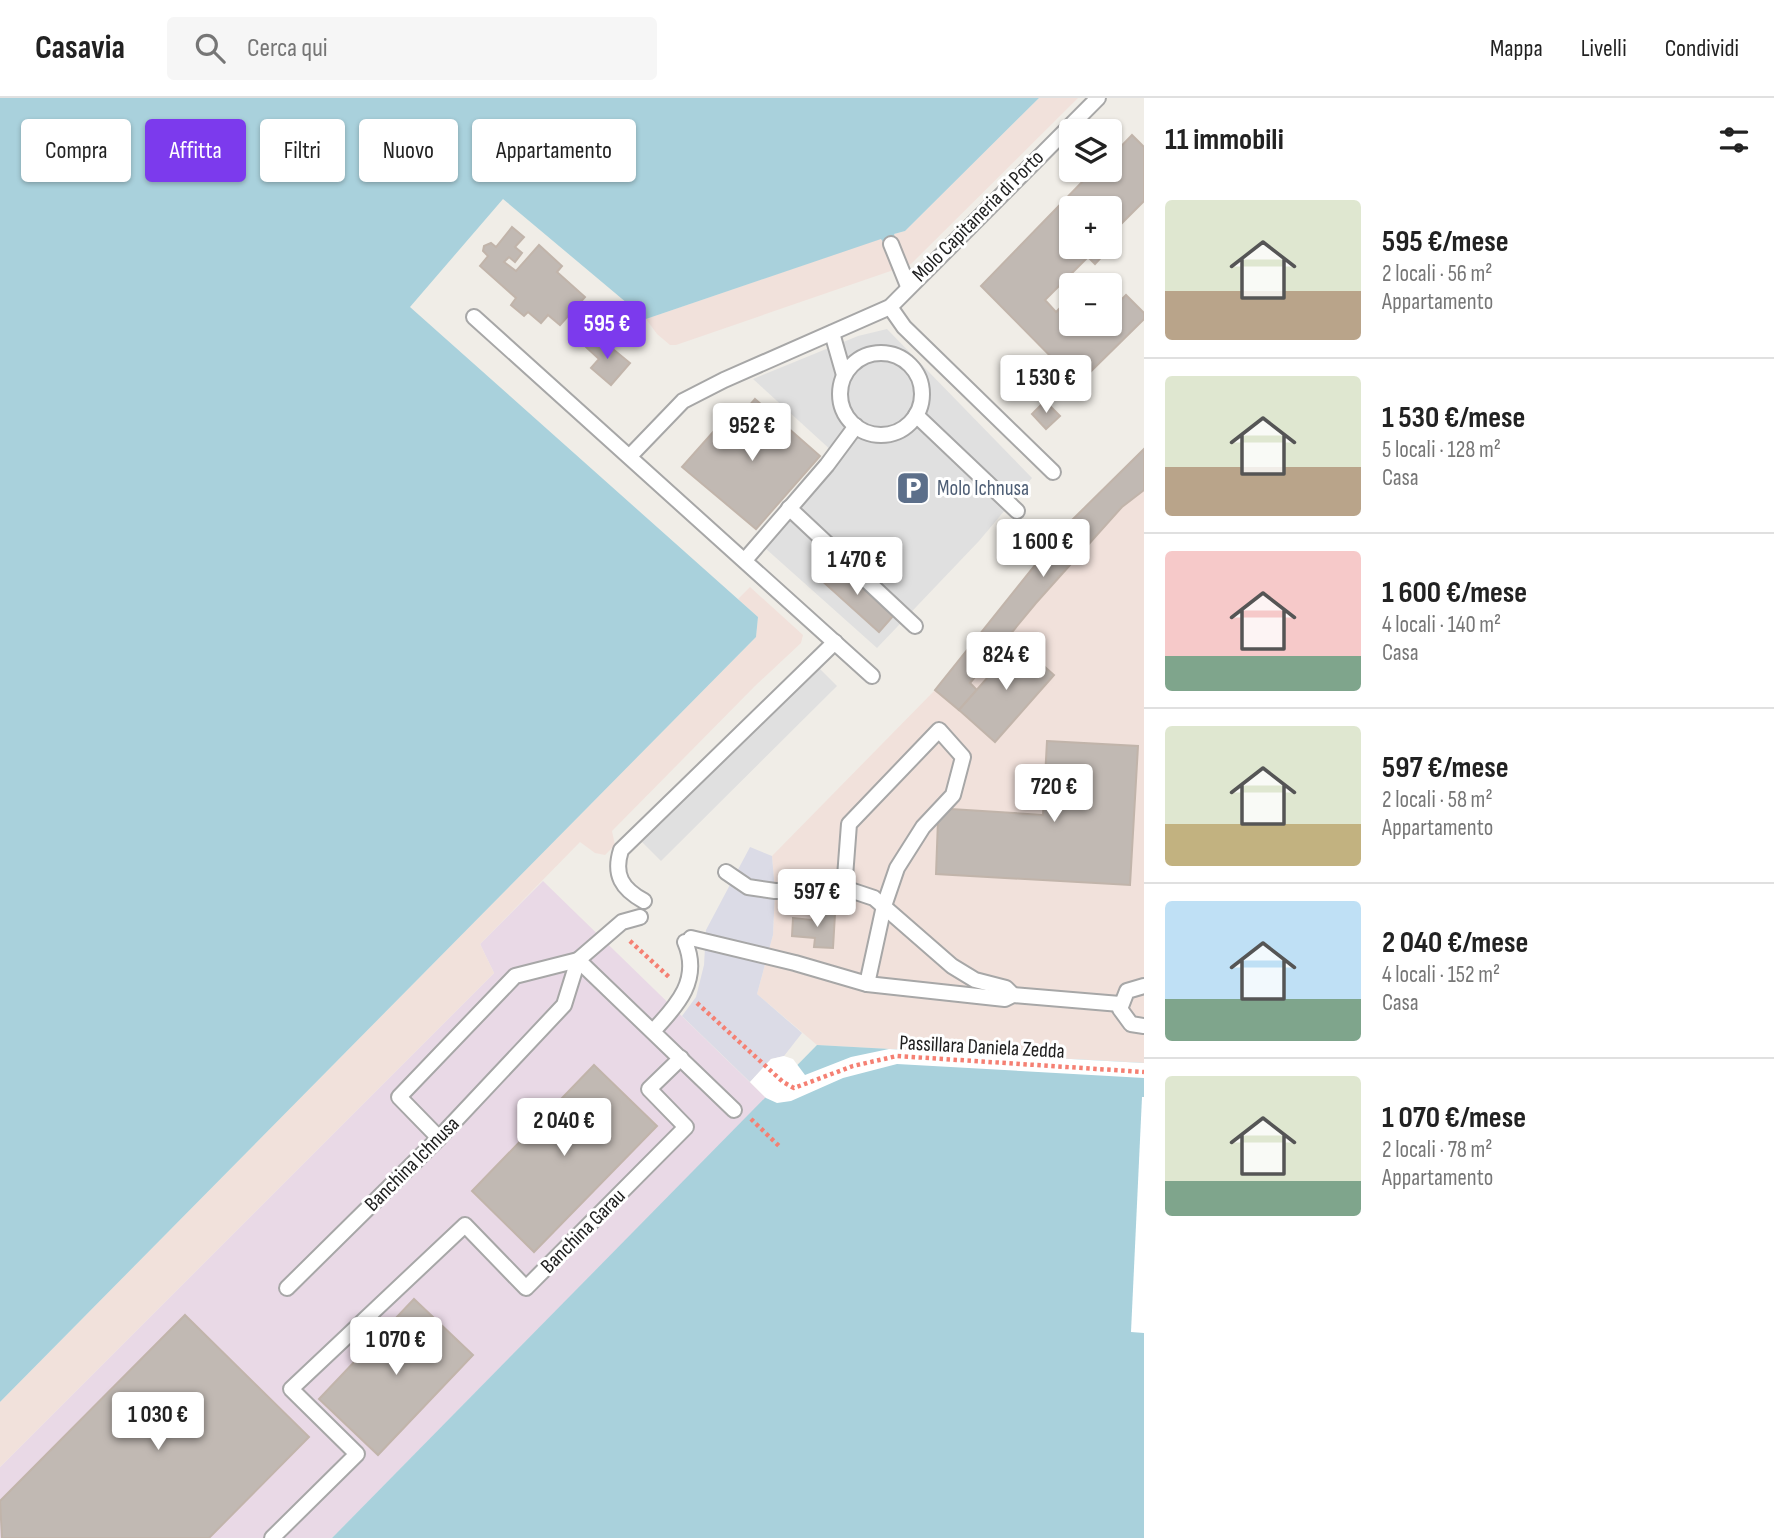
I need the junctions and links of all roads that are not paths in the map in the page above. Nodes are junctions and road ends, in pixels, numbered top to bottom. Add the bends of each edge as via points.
1 (1098, 98) edge
2 (891, 244) dead end
3 (908, 286) junction
4 (890, 307) junction
5 (474, 317) dead end
6 (832, 333) junction
7 (844, 375) junction
8 (916, 415) junction
9 (856, 426) junction
10 (630, 456) junction
11 (1050, 469) dead end
12 (789, 508) junction
13 (1017, 511) dead end
14 (745, 560) junction
15 (915, 626) dead end
16 (835, 642) junction
17 (868, 672) dead end
18 (726, 872) dead end
19 (844, 890) junction
20 (644, 901) dead end
21 (884, 906) junction
22 (640, 917) dead end
23 (578, 960) junction
24 (867, 984) junction
25 (1144, 986) edge
26 (1013, 995) junction
27 (1121, 1004) junction
28 (1144, 1027) edge
29 (653, 1031) junction
30 (681, 1058) junction
31 (734, 1110) dead end
32 (439, 1138) junction
33 (287, 1288) dead end
34 (272, 1538) edge

1 - 3 lane, Molo Capitaneria di Porto
2 - 3 lane
3 - 4 lane, Molo Capitaneria di Porto
4 - 6 lane, Molo Capitaneria di Porto
4 - 11 lane via 904,327
5 - 10 lane
6 - 7 lane
6 - 10 lane, Molo Capitaneria di Porto via 683,401
7 - 8 lane via 852,364 878,352 904,359 920,380
7 - 9 lane via 841,403
8 - 9 lane via 894,433 868,433
8 - 13 lane
9 - 12 lane
10 - 14 lane
12 - 14 lane
12 - 15 lane
14 - 16 lane
16 - 17 lane
16 - 20 lane via 621,850 618,873 629,892
18 - 19 lane via 748,887
19 - 21 lane via 874,898
19 - 21 lane via 849,824 939,730 962,757 953,795 923,827
21 - 24 lane
21 - 26 lane via 952,967
22 - 23 lane via 622,922
23 - 29 lane
23 - 32 lane, Banchina Ichnusa via 564,1005
23 - 32 lane via 515,976 398,1097
24 - 26 lane via 1005,999
24 - 29 lane via 795,962 688,940 693,960 684,991
25 - 27 lane via 1127,991
26 - 27 lane
27 - 28 lane via 1126,1020
29 - 30 lane
30 - 31 lane
30 - 34 lane, Banchina Garau via 649,1089 686,1127 526,1288 465,1225 291,1390 357,1454
32 - 33 lane, Banchina Ichnusa

